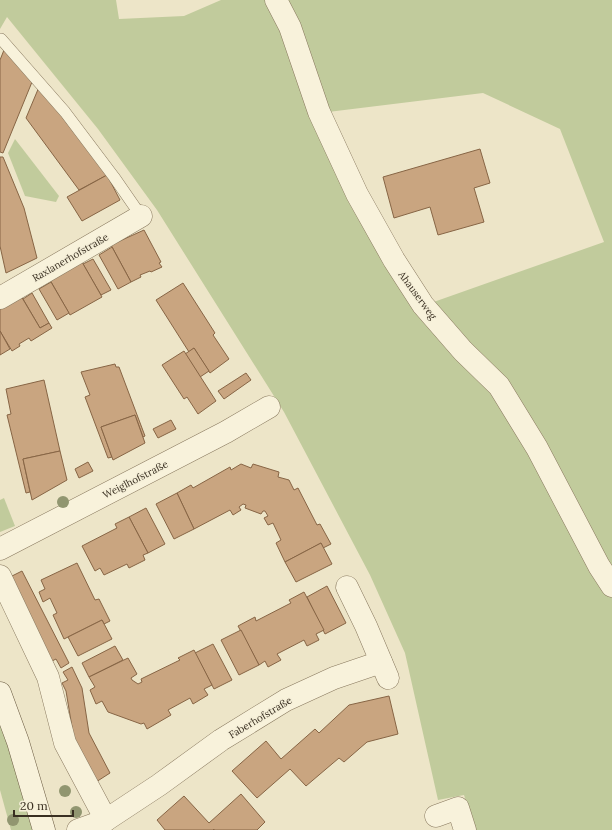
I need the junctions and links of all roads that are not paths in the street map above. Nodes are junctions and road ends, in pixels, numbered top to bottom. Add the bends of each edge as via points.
1 (276, 0) edge
2 (1, 39) edge
3 (141, 216) joint
4 (0, 298) edge
5 (269, 407) dead end
6 (0, 549) edge
7 (0, 576) edge
8 (612, 586) edge
9 (347, 587) dead end
10 (0, 693) edge
11 (436, 816) dead end
12 (92, 826) edge
13 (44, 830) edge
14 (465, 830) edge

1 - 8 street, Ahauserweg via 290,27 319,112 357,194 394,260 423,305 463,351 499,386 537,448 598,566
2 - 3 lane via 65,112
3 - 4 street, Raxlanerhofstraße
5 - 6 street, Weiglhofstraße via 226,432
7 - 12 street via 48,677 65,743
9 - 12 street, Faberhofstraße via 385,670 334,678 286,700 221,740 159,785
10 - 13 street via 18,742
11 - 14 street via 458,808

